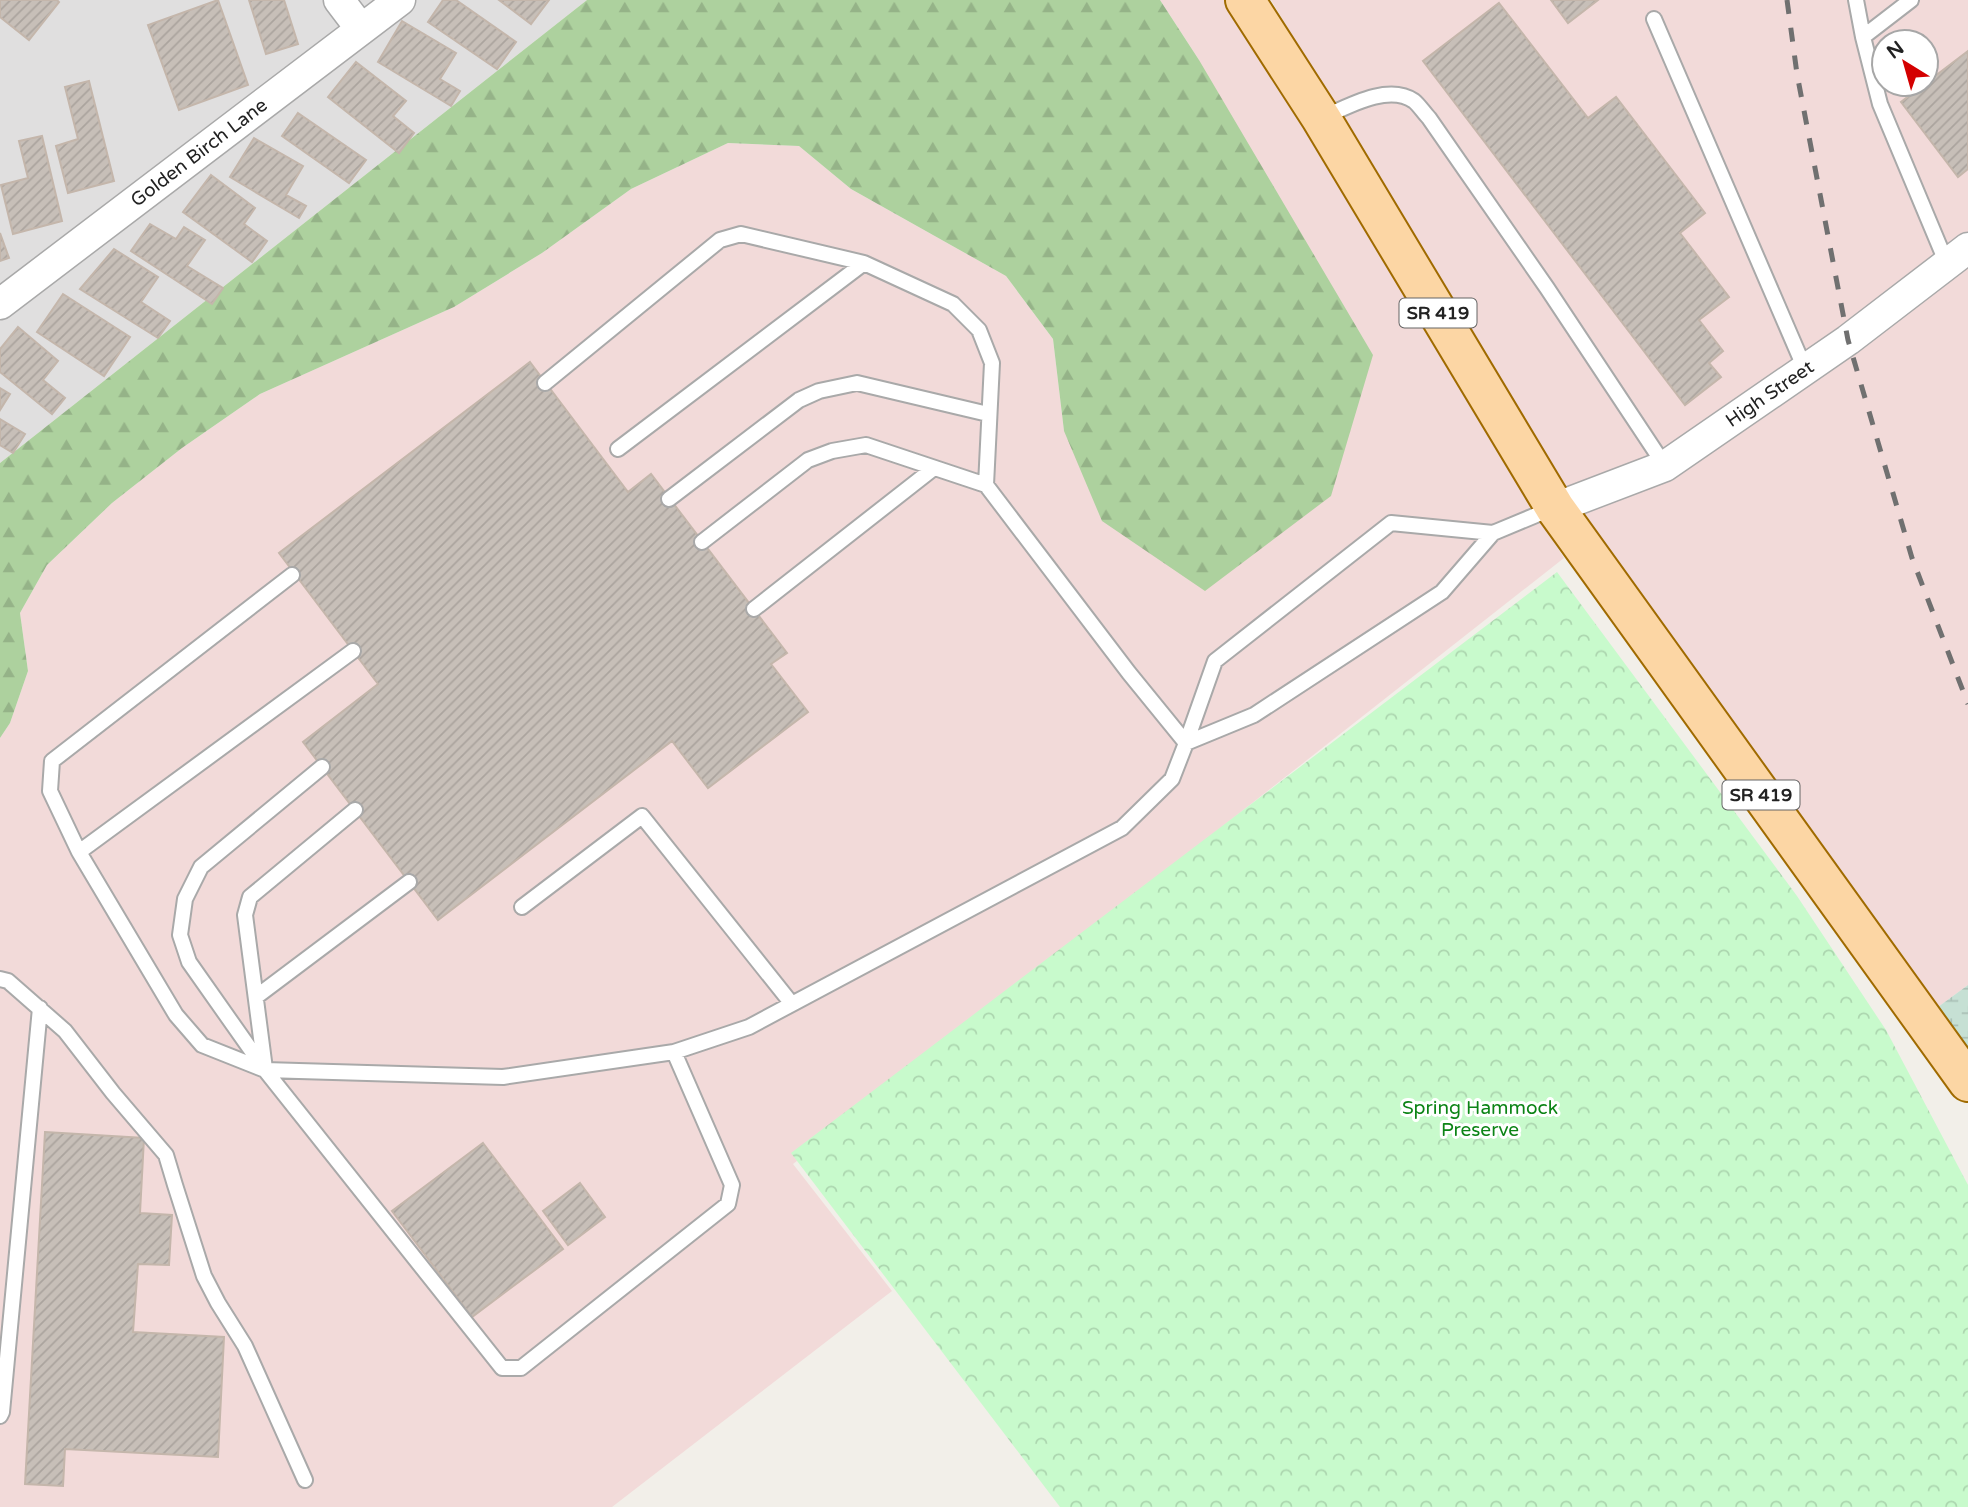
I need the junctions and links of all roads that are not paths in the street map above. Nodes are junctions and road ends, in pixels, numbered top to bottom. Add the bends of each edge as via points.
1 (339, 0) edge
2 (400, 0) edge
3 (1245, 0) edge
4 (1856, 0) edge
5 (1911, 0) edge
6 (1654, 19) dead end
7 (361, 29) junction
8 (1863, 37) junction
9 (1321, 118) junction
10 (1958, 256) edge
11 (864, 263) junction
12 (0, 304) edge
13 (1805, 369) junction
14 (545, 383) dead end
15 (988, 414) junction
16 (618, 449) dead end
17 (1665, 466) junction
18 (934, 468) junction
19 (986, 485) junction
20 (669, 499) dead end
21 (1555, 508) junction
22 (1493, 533) junction
23 (702, 541) dead end
24 (292, 575) dead end
25 (754, 609) dead end
26 (353, 651) dead end
27 (1186, 743) junction
28 (322, 767) dead end
29 (355, 810) dead end
30 (79, 852) junction
31 (409, 882) dead end
32 (522, 907) dead end
33 (0, 979) edge
34 (256, 997) junction
35 (792, 1004) junction
36 (40, 1008) junction
37 (674, 1052) junction
38 (265, 1070) junction
39 (1968, 1082) edge
40 (0, 1416) edge
41 (305, 1480) dead end

1 - 7 street
2 - 7 street, Golden Birch Lane
3 - 9 main road, SR 419
4 - 8 lane
5 - 8 lane
6 - 13 lane
7 - 12 street, Golden Birch Lane
8 - 10 lane via 1880,104
9 - 17 lane via 1386,93 1414,101 1547,288
9 - 21 main road, SR 419
10 - 13 street, High Street
11 - 14 lane via 741,234 720,240
11 - 15 lane via 953,303 979,330 992,362
11 - 16 lane
13 - 17 street, High Street
15 - 19 lane
15 - 20 lane via 857,383 819,391 799,400
17 - 21 street, High Street
18 - 19 lane
18 - 23 lane via 866,445 832,451 808,460
18 - 25 lane
19 - 27 lane
21 - 22 lane
21 - 39 main road, SR 419
22 - 27 lane via 1442,592 1254,715
22 - 27 lane via 1391,523 1214,661
24 - 30 lane via 52,761 50,791
26 - 30 lane
27 - 35 lane via 1172,779 1122,828
28 - 38 lane via 201,867 185,899 180,935 189,962
29 - 34 lane via 250,897 245,915
30 - 38 lane via 177,1015 202,1045
31 - 34 lane
32 - 35 lane via 642,816
33 - 36 lane
34 - 38 lane
35 - 37 lane via 749,1027
36 - 40 lane
36 - 41 lane via 65,1031 166,1155 204,1276 245,1346
37 - 38 lane via 503,1077
37 - 38 lane via 732,1185 728,1205 521,1368 502,1367

